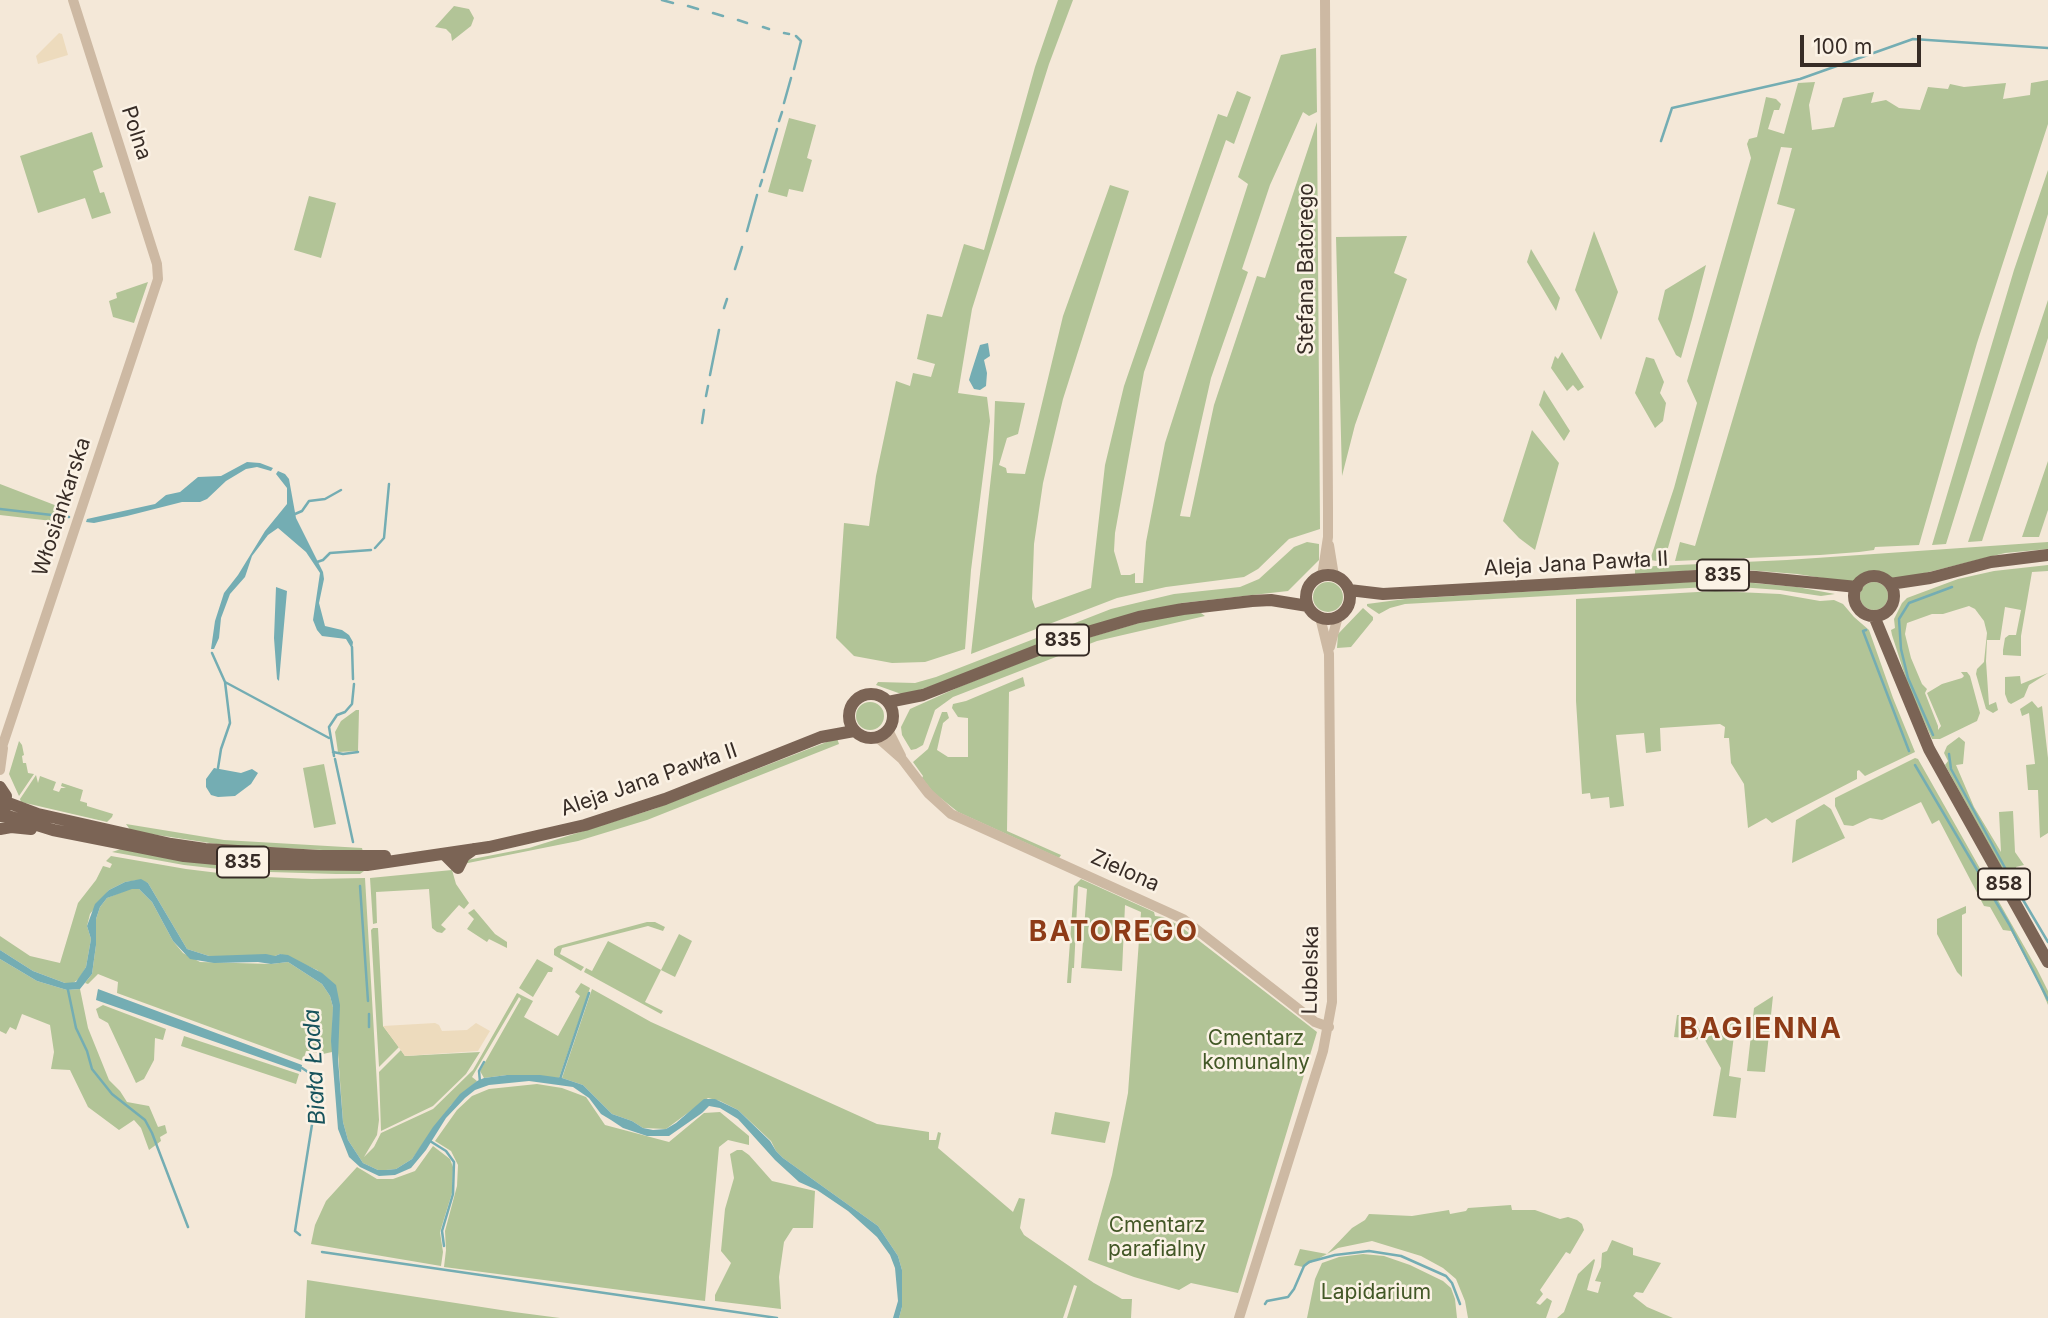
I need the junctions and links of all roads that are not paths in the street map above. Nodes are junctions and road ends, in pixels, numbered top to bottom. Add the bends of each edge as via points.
1 (73, 0) edge
2 (1325, 0) edge
3 (158, 278) joint
4 (2048, 555) edge
5 (1328, 576) junction
6 (1308, 589) junction
7 (1349, 590) junction
8 (1892, 590) junction
9 (1856, 593) junction
10 (1384, 594) junction
11 (1271, 600) junction
12 (1349, 604) junction
13 (1308, 606) junction
14 (1879, 615) junction
15 (1338, 616) junction
16 (1320, 617) junction
17 (1329, 651) junction
18 (923, 695) junction
19 (888, 702) junction
20 (893, 716) junction
21 (852, 725) junction
22 (883, 734) junction
23 (1, 750) edge
24 (0, 770) edge
25 (0, 786) edge
26 (6, 802) junction
27 (0, 821) edge
28 (403, 858) junction
29 (2048, 962) edge
30 (1329, 1027) junction
31 (1239, 1318) edge

1 - 3 street, Polna
2 - 5 street, Stefana Batorego
3 - 23 street, Włosiankarska
4 - 8 main road, 835 via 1991,562
5 - 6 main road, 835 via 1313,581
5 - 7 main road via 1343,581
6 - 11 main road, 835
6 - 13 main road
7 - 10 main road, Aleja Jana Pawła II / 835
7 - 12 main road
8 - 9 main road, 835 via 1882,578 1871,576 1862,580
8 - 14 main road via 1892,605
9 - 10 main road, Aleja Jana Pawła II / 835 via 1812,583 1714,575
9 - 14 main road via 1860,610
10 - 12 main road, Aleja Jana Pawła II / 835
11 - 13 main road, 835
11 - 18 main road, 835 via 1184,609 1106,626
12 - 15 main road
13 - 16 main road
14 - 29 main road, 858 via 1910,709 1933,757
15 - 16 main road
15 - 17 street, Lubelska
16 - 17 street, Lubelska
17 - 30 street, Lubelska
18 - 19 main road, 835
18 - 20 main road, 835
19 - 20 main road
19 - 21 main road, 835 via 875,695 862,696 852,705
20 - 22 main road
21 - 22 main road via 865,738
21 - 28 main road, Aleja Jana Pawła II / 835 via 611,818 474,849 458,868 444,854
22 - 30 street, Zielona via 928,793 951,814 1177,915 1315,1022
23 - 24 street, Włosiankarska
25 - 26 main road
26 - 27 main road, 835
26 - 28 main road, 835 via 24,811 171,844
27 - 28 main road, 835 via 9,816 171,854 237,862 360,865
30 - 31 street, Lubelska

